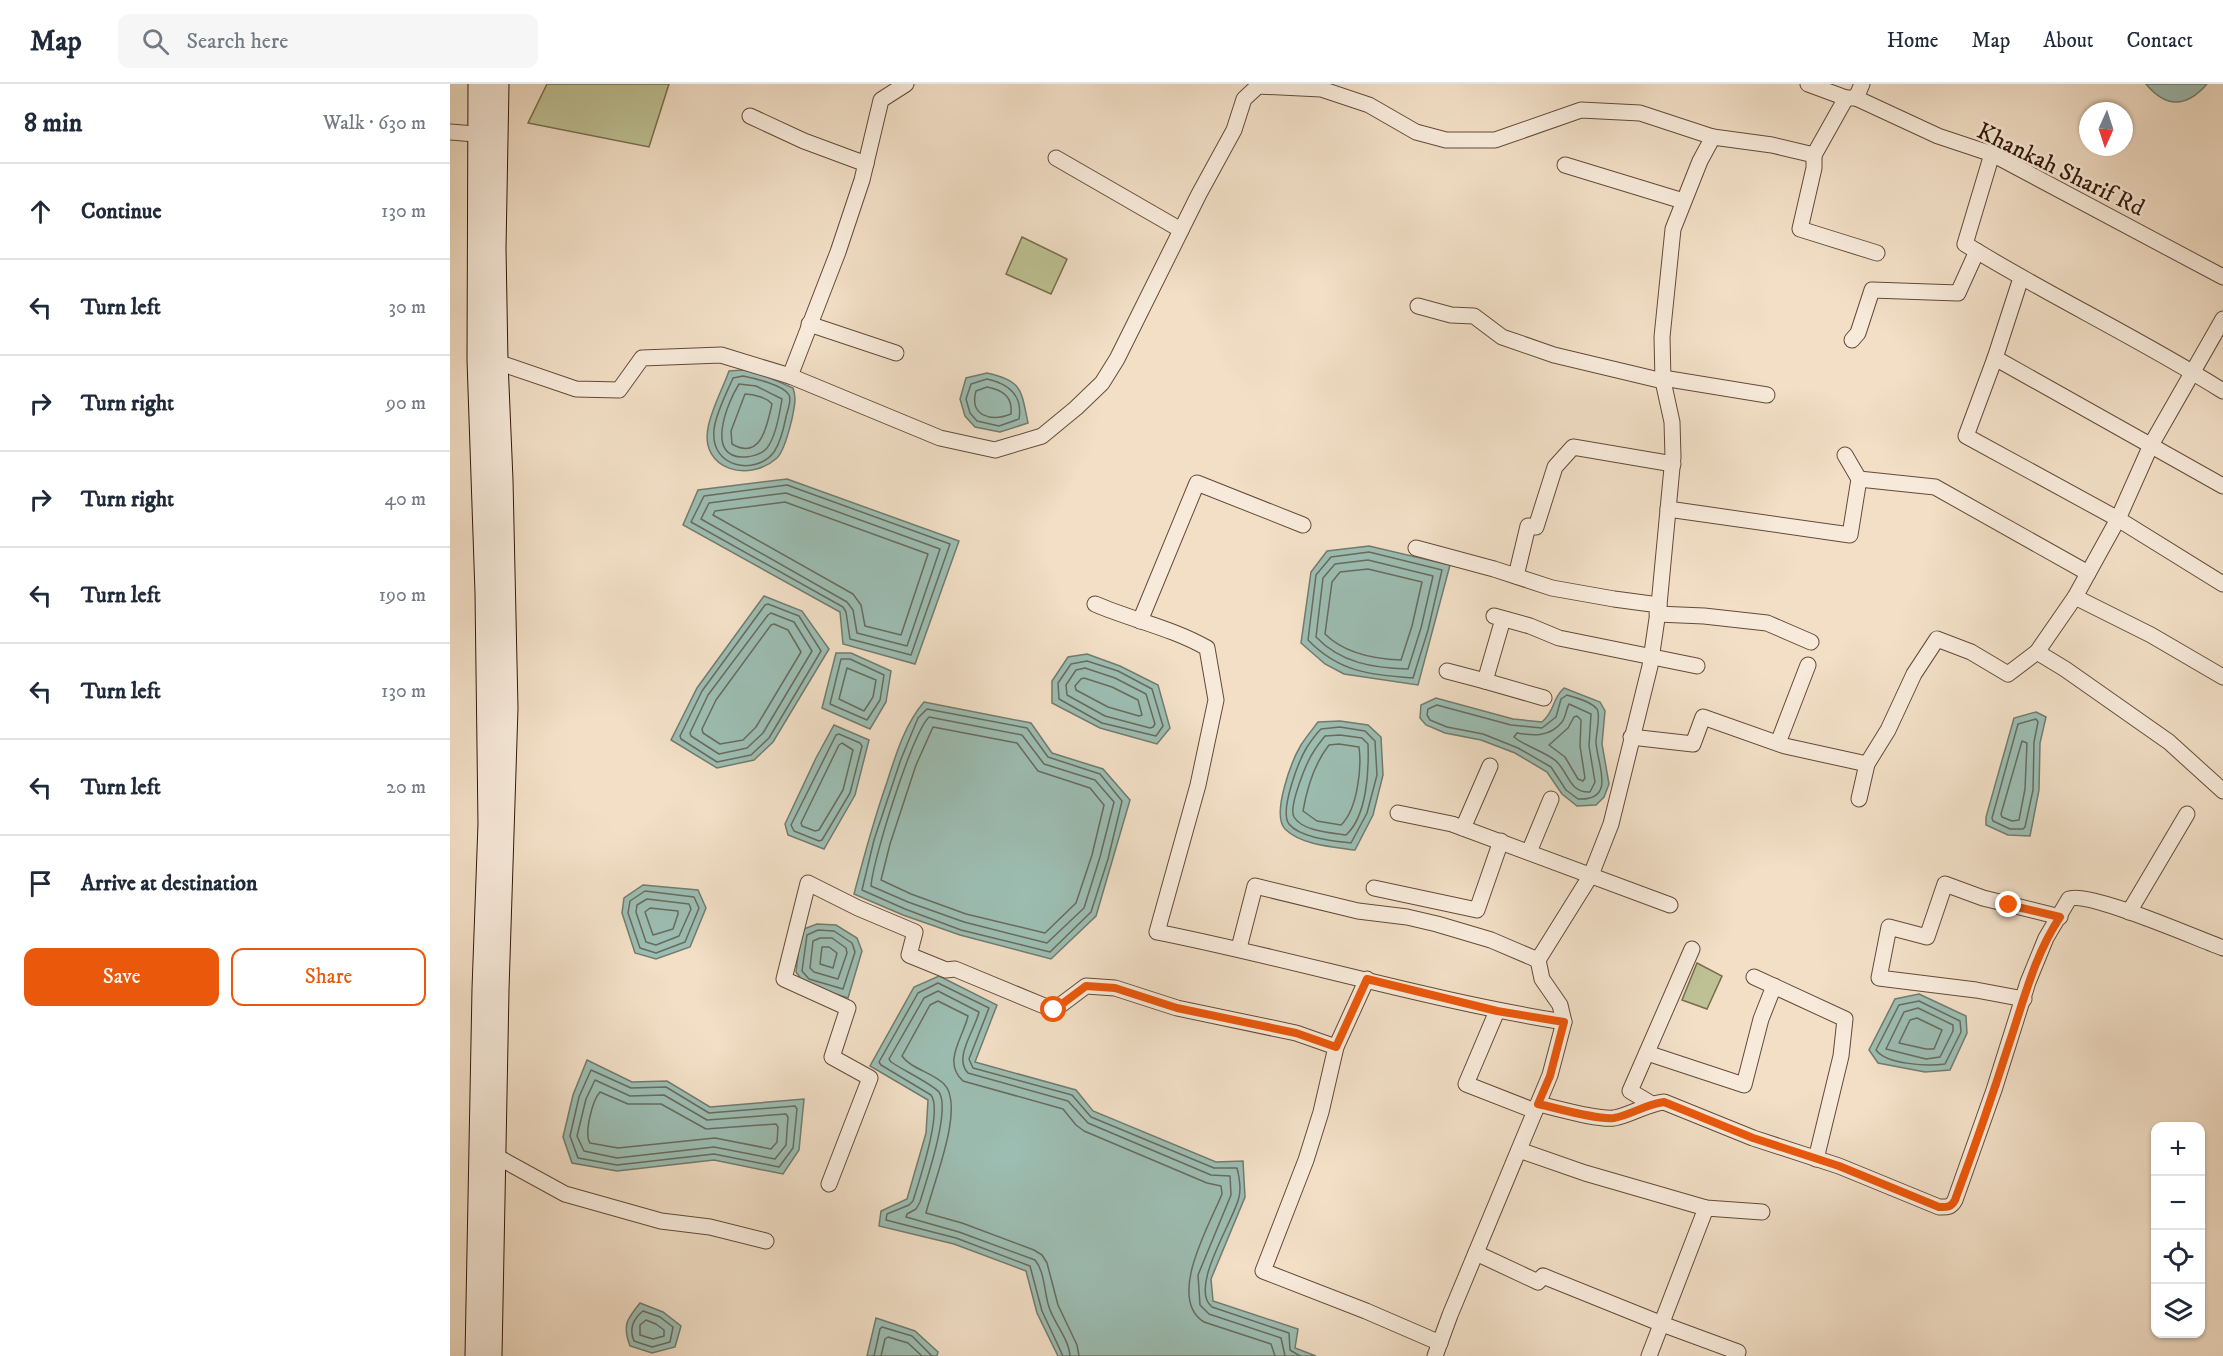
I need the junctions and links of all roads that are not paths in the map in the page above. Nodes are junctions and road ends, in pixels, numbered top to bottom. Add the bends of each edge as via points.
1 (479, 84) edge
2 (498, 84) edge
3 (906, 84) edge
4 (1808, 84) edge
5 (1855, 93) edge
6 (750, 116) dead end
7 (450, 132) edge
8 (488, 135) junction
9 (1713, 137) junction
10 (1992, 154) junction
11 (1814, 155) junction
12 (1056, 158) dead end
13 (866, 164) junction
14 (1565, 165) dead end
15 (1683, 201) junction
16 (1181, 230) junction
17 (1977, 251) junction
18 (1877, 253) dead end
19 (2223, 277) edge
20 (2021, 279) junction
21 (1418, 306) dead end
22 (2223, 319) edge
23 (809, 324) junction
24 (1852, 340) dead end
25 (896, 353) dead end
26 (1995, 358) junction
27 (497, 362) junction
28 (2194, 373) junction
29 (790, 375) junction
30 (1663, 380) junction
31 (2223, 391) edge
32 (1767, 395) dead end
33 (2151, 445) junction
34 (1845, 455) dead end
35 (1673, 464) junction
36 (1859, 479) junction
37 (2223, 486) edge
38 (1668, 509) junction
39 (2118, 519) junction
40 (1303, 525) dead end
41 (1416, 548) dead end
42 (2088, 573) junction
43 (1516, 576) junction
44 (2223, 584) edge
45 (2075, 597) junction
46 (1095, 604) dead end
47 (1658, 609) junction
48 (1140, 621) junction
49 (1810, 642) dead end
50 (2037, 652) junction
51 (1650, 656) junction
52 (1808, 665) dead end
53 (1697, 666) dead end
54 (1447, 671) dead end
55 (2223, 677) edge
56 (1485, 681) junction
57 (1544, 698) dead end
58 (1631, 738) junction
59 (1778, 743) junction
60 (1868, 764) junction
61 (1490, 766) dead end
62 (2223, 791) edge
63 (1551, 799) dead end
64 (1859, 799) dead end
65 (1398, 813) dead end
66 (2187, 814) dead end
67 (1463, 828) junction
68 (1501, 841) junction
69 (1529, 852) junction
70 (1592, 875) junction
71 (1374, 888) dead end
72 (1670, 905) dead end
73 (2129, 912) junction
74 (2060, 917) junction
75 (1239, 948) junction
76 (2223, 948) edge
77 (1692, 949) dead end
78 (1538, 960) junction
79 (1754, 977) dead end
80 (1367, 979) junction
81 (1774, 986) junction
82 (2025, 999) junction
83 (1497, 1011) junction
84 (1564, 1022) junction
85 (1336, 1047) junction
86 (1647, 1053) junction
87 (1652, 1104) junction
88 (1537, 1108) junction
89 (1519, 1150) junction
90 (494, 1155) junction
91 (1816, 1159) junction
92 (828, 1184) dead end
93 (1706, 1208) junction
94 (1762, 1212) dead end
95 (766, 1241) dead end
96 (1476, 1253) junction
97 (1662, 1323) junction
98 (1437, 1350) edge
99 (1738, 1352) dead end
100 (476, 1356) edge
101 (490, 1356) edge
102 (1649, 1356) edge

1 - 8 main road
2 - 8 main road
3 - 13 street via 881,100
4 - 5 street, Khankah Sharif Rd
5 - 10 street, Khankah Sharif Rd via 1938,136
5 - 11 street
6 - 13 street
7 - 8 street
8 - 27 main road
8 - 100 main road via 477,360 489,824
9 - 11 street
9 - 15 street
9 - 16 street via 1640,113 1581,111 1495,140 1446,140 1416,132 1370,105 1321,88 1258,86 1244,99 1234,130
10 - 17 street via 1965,244
10 - 19 street, Khankah Sharif Rd
11 - 18 street via 1800,229
12 - 16 street
13 - 23 street via 838,252
14 - 15 street
15 - 30 street via 1673,229 1662,337
16 - 29 street via 1102,383 1042,436 995,450 940,438
17 - 20 street
17 - 24 street via 1958,293 1872,290
20 - 26 street
20 - 28 street
21 - 30 street via 1451,315 1474,316 1502,337 1554,355
22 - 28 street
23 - 25 street
23 - 29 street
26 - 33 street
26 - 39 street via 1966,436
27 - 29 street via 576,389 619,390 642,358 721,355
27 - 90 main road via 507,708
28 - 31 street
28 - 33 street
30 - 32 street
30 - 35 street via 1672,422
33 - 37 street
33 - 39 street
34 - 36 street
35 - 38 street
35 - 43 street via 1573,447 1555,467 1536,527 1528,526
36 - 38 street via 1850,535
36 - 42 street via 1935,487
38 - 47 street
39 - 42 street
39 - 44 street
40 - 48 street via 1197,483
41 - 43 street
42 - 45 street
43 - 47 street via 1552,588
45 - 50 street
45 - 55 street via 2151,634
46 - 48 street
47 - 49 street via 1767,623
47 - 51 street
48 - 75 street via 1183,635 1207,648 1216,700 1198,785 1157,933
50 - 60 street via 2008,674 1971,652 1937,639 1914,674
50 - 62 street via 2169,742
51 - 53 street
51 - 56 street via 1559,638 1499,617
51 - 58 street
52 - 59 street
54 - 56 street
56 - 57 street
58 - 59 street via 1693,744 1702,717
58 - 70 street via 1611,824
59 - 60 street
60 - 64 street
61 - 67 street
63 - 69 street
65 - 67 street
66 - 73 street
67 - 68 street
68 - 69 street
68 - 71 street via 1477,910
69 - 70 street
70 - 72 street
70 - 78 street
73 - 74 street via 2074,897
73 - 76 street
74 - 82 street via 2046,938
74 - 82 street via 1944,884 1927,937 1889,927 1879,978
75 - 78 street via 1255,886 1358,911 1437,924 1491,940
75 - 80 street
77 - 86 street
78 - 84 street via 1542,979 1560,1005
79 - 81 street
80 - 83 street
80 - 85 street
81 - 86 street via 1744,1085
81 - 91 street via 1845,1019
82 - 91 street via 1953,1205 1939,1207
83 - 84 street
83 - 88 street via 1466,1084
84 - 88 street
85 - 92 street via 1296,1033 1177,1008 1115,988 1086,986 1054,1010 956,969 946,970 909,955 915,932 808,883 784,979 848,1008 832,1057 870,1078
85 - 98 street via 1306,1160 1263,1272 1366,1311
86 - 87 street via 1630,1091
87 - 88 street via 1614,1118
87 - 91 street via 1674,1105
88 - 89 street
89 - 93 street
89 - 96 street
90 - 95 street via 565,1194 661,1221 710,1227
90 - 101 main road
93 - 94 street
93 - 97 street
96 - 97 street via 1538,1282 1543,1276
96 - 98 street
97 - 99 street
97 - 102 street

